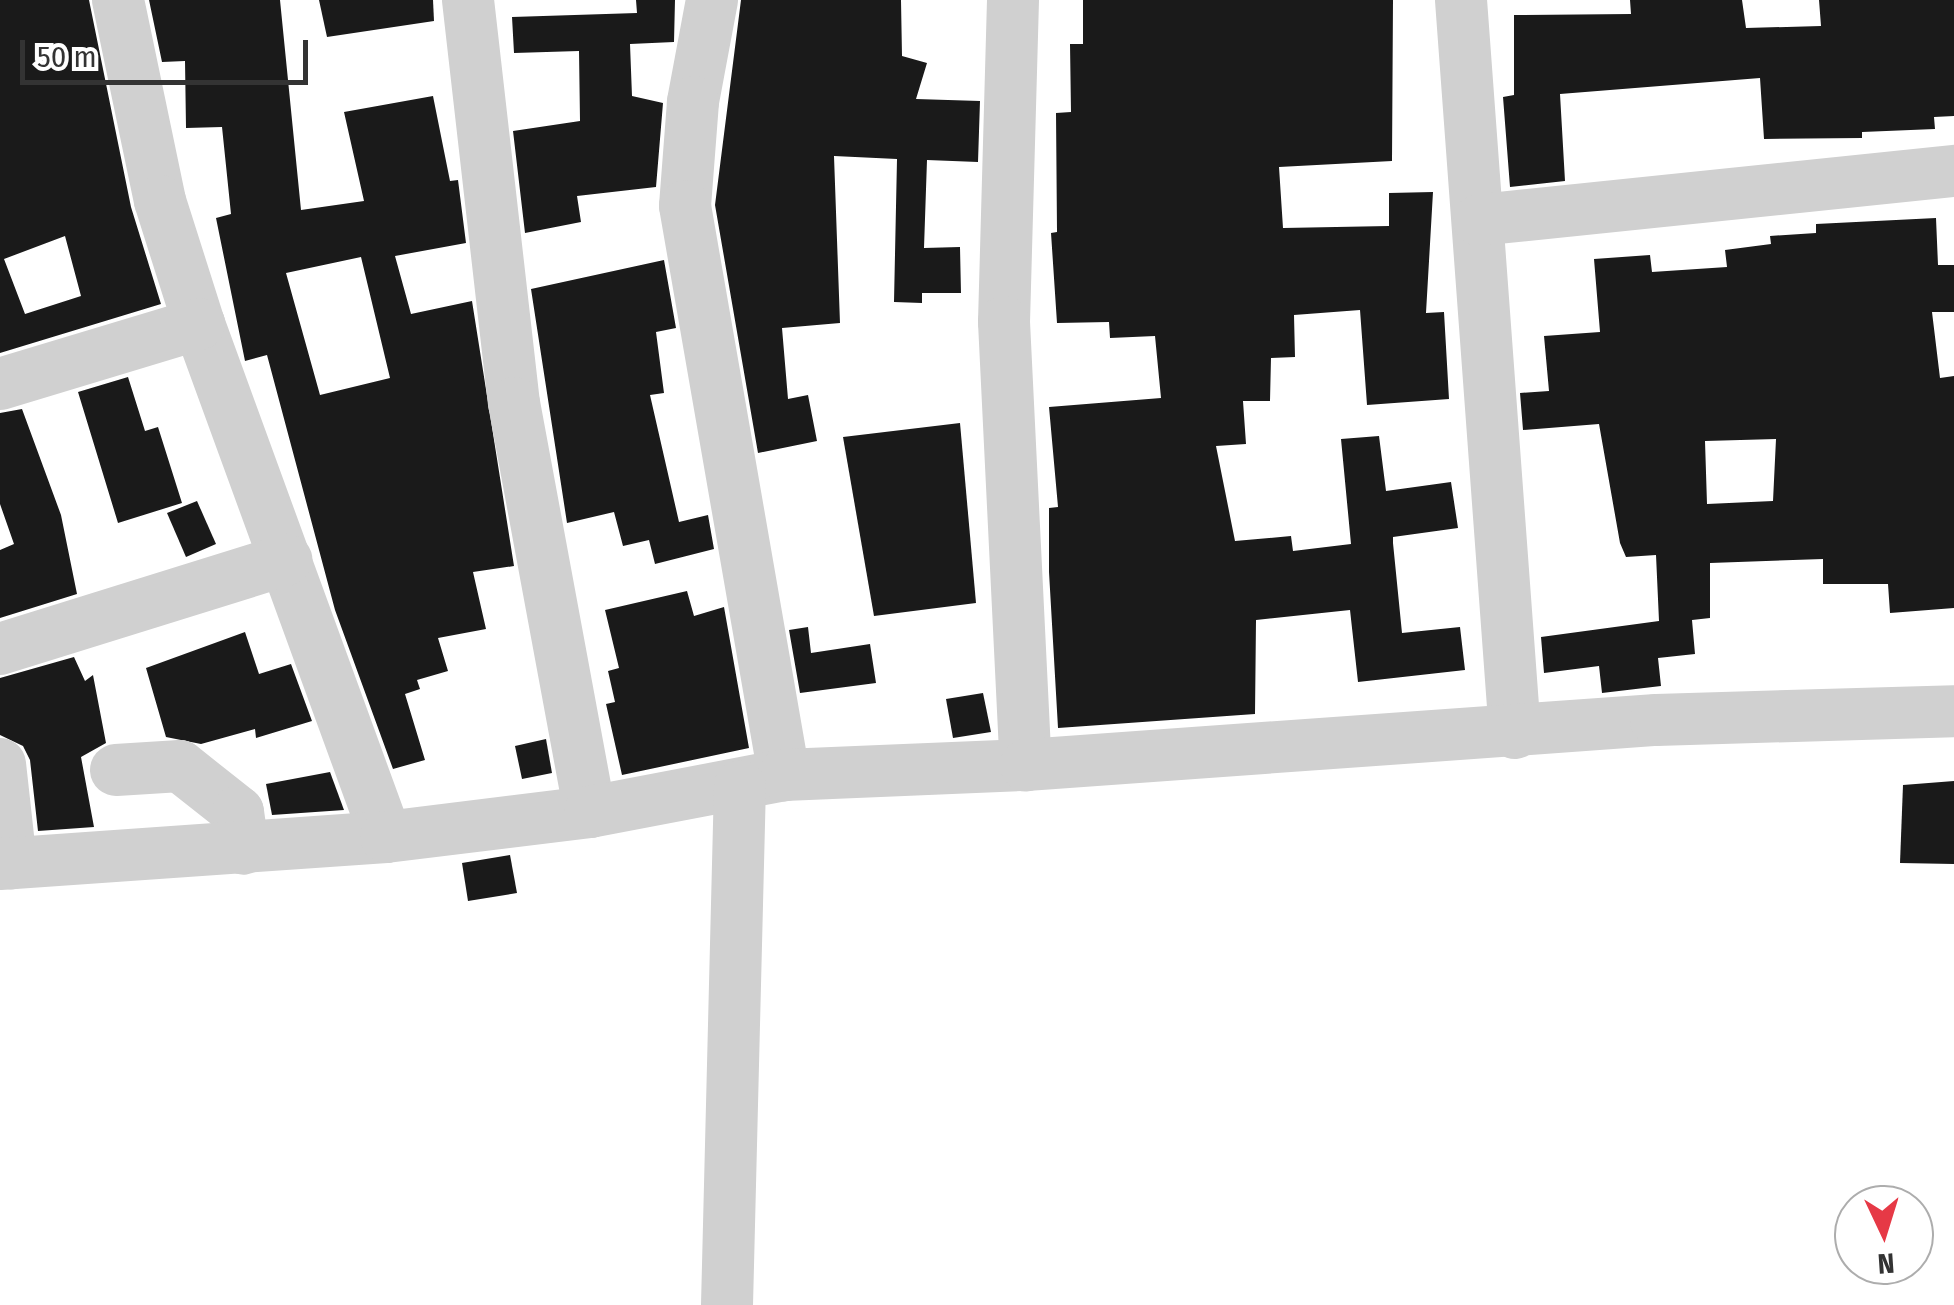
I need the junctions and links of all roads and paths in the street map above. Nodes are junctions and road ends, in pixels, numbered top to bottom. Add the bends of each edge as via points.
1 (118, 0) edge
2 (468, 0) edge
3 (712, 0) edge
4 (1013, 0) edge
5 (1461, 0) edge
6 (1954, 171) edge
7 (1480, 220) junction
8 (199, 324) junction
9 (3, 375) edge
10 (286, 560) junction
11 (0, 649) edge
12 (1954, 712) edge
13 (1515, 733) junction
14 (0, 764) edge
15 (1026, 765) junction
16 (116, 770) dead end
17 (762, 781) junction
18 (590, 812) junction
19 (386, 837) junction
20 (244, 849) junction
21 (5, 863) edge
22 (727, 1305) edge

1 - 8 street via 160,201
2 - 18 street via 514,403
3 - 17 street via 693,102 686,206
4 - 15 street via 1004,322
5 - 7 street
6 - 7 street
7 - 13 street
8 - 9 street
8 - 10 street
10 - 11 street
10 - 19 street
12 - 13 street via 1656,720
13 - 15 street
14 - 21 street
15 - 17 street
16 - 20 street via 180,766 238,812
17 - 18 street
17 - 22 street
18 - 19 street
19 - 20 street
20 - 21 street

